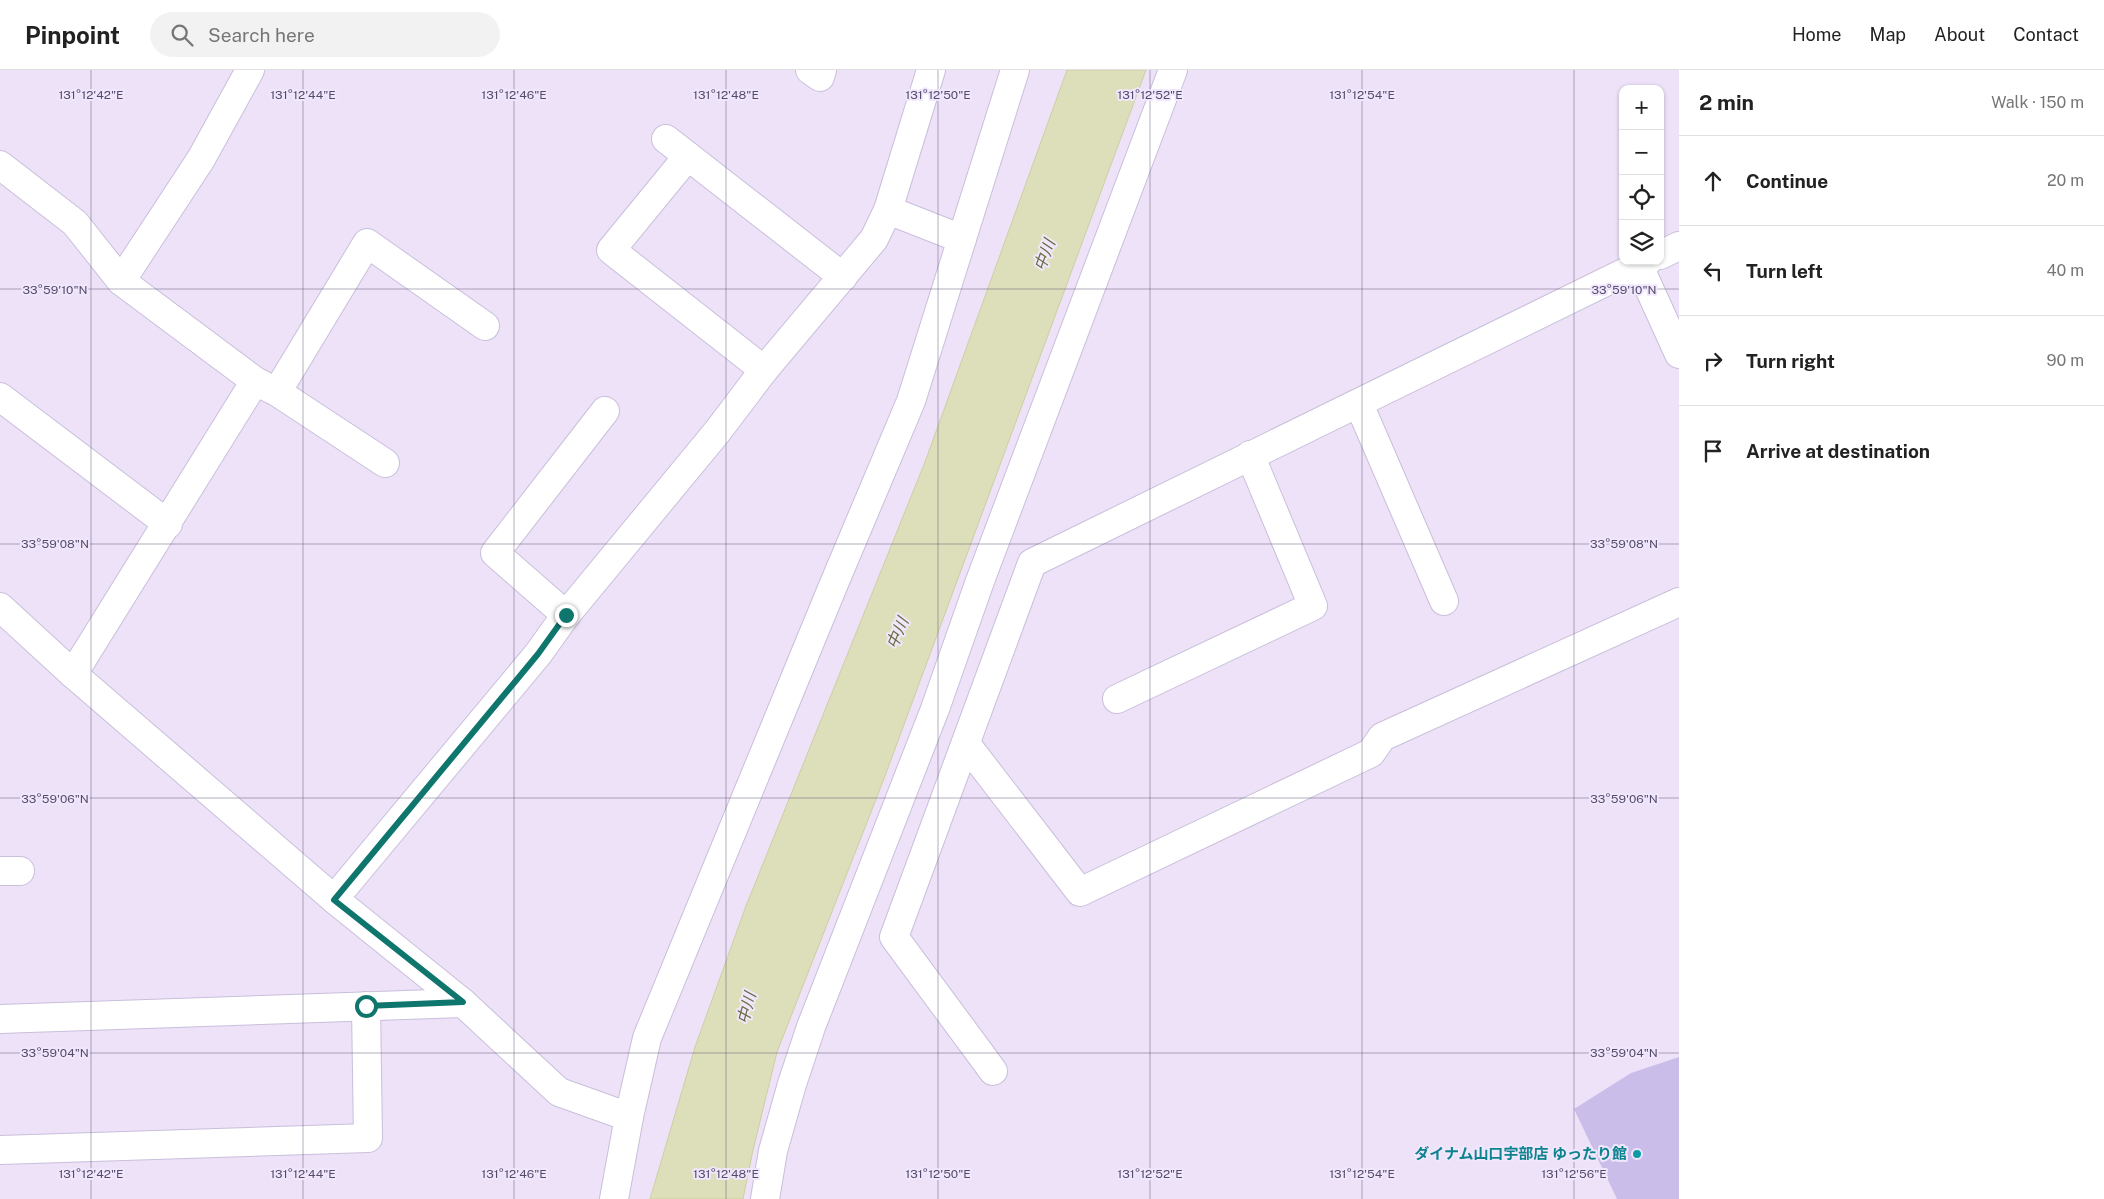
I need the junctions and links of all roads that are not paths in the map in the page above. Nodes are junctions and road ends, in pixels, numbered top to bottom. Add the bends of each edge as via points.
1 (250, 70) edge
2 (810, 70) edge
3 (822, 70) edge
4 (930, 70) edge
5 (1015, 70) edge
6 (1173, 70) edge
7 (666, 139) dead end
8 (688, 156) junction
9 (0, 165) edge
10 (888, 210) junction
11 (962, 239) junction
12 (1679, 246) edge
13 (1664, 254) edge
14 (1641, 265) edge
15 (1650, 265) edge
16 (843, 277) junction
17 (121, 281) junction
18 (485, 326) dead end
19 (1679, 354) edge
20 (764, 370) junction
21 (266, 387) junction
22 (0, 397) edge
23 (1358, 404) junction
24 (605, 411) dead end
25 (1250, 455) junction
26 (385, 463) dead end
27 (168, 524) junction
28 (1444, 601) dead end
29 (1679, 602) edge
30 (0, 607) edge
31 (566, 615) junction
32 (74, 674) junction
33 (1117, 699) dead end
34 (966, 744) junction
35 (334, 900) junction
36 (463, 1002) junction
37 (366, 1006) junction
38 (0, 1019) edge
39 (993, 1071) dead end
40 (629, 1117) junction
41 (0, 1150) edge
42 (614, 1199) edge
43 (765, 1199) edge

1 - 17 street via 201,159
2 - 3 street via 820,77
4 - 10 street
5 - 11 street
6 - 43 street via 980,581 935,709 811,1027 773,1151
7 - 8 street
8 - 16 street
8 - 20 street via 611,250
9 - 17 street via 75,224
10 - 11 street
10 - 16 street via 874,238
11 - 40 street via 911,401 647,1038
12 - 13 street
14 - 23 street
15 - 19 street
16 - 20 street
17 - 21 street
18 - 21 street via 367,243
20 - 31 street
21 - 26 street
21 - 27 street
22 - 27 street
23 - 25 street
23 - 28 street
24 - 31 street via 495,553
25 - 33 street via 1313,606
25 - 34 street via 1032,563
27 - 32 street
29 - 34 street via 1382,737 1371,753 1080,892
30 - 32 street
31 - 35 street via 538,654
32 - 35 street
34 - 39 street via 894,937
35 - 36 street
36 - 37 street
36 - 40 street via 559,1092
37 - 38 street
37 - 41 street via 368,1138
40 - 42 street

